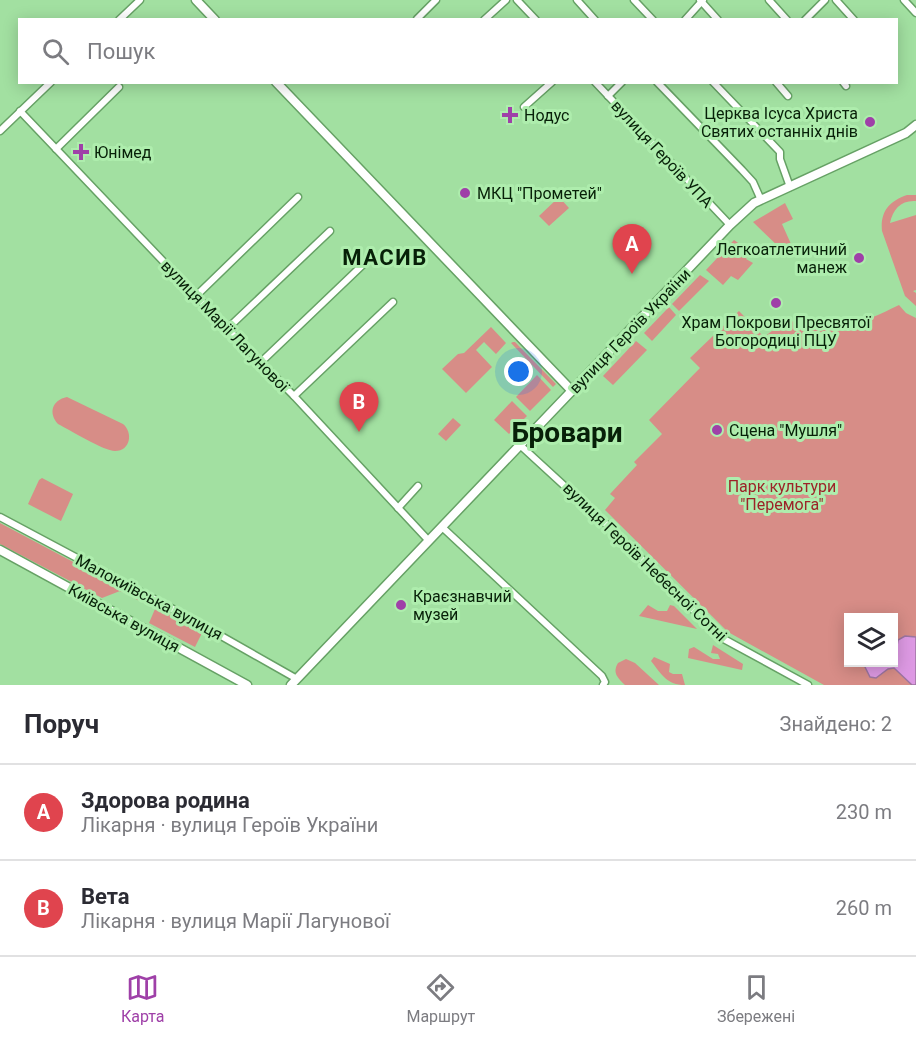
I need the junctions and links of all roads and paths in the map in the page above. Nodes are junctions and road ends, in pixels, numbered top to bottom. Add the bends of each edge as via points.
1 (140, 0) edge
2 (196, 0) edge
3 (436, 0) edge
4 (506, 0) edge
5 (517, 0) edge
6 (577, 0) edge
7 (634, 0) edge
8 (702, 0) edge
9 (769, 0) edge
10 (825, 0) edge
11 (837, 0) edge
12 (904, 0) edge
13 (916, 13) edge
14 (121, 18) edge
15 (213, 18) edge
16 (418, 18) edge
17 (486, 18) edge
18 (534, 18) edge
19 (594, 18) edge
20 (650, 18) edge
21 (687, 18) edge
22 (716, 18) edge
23 (785, 18) edge
24 (807, 18) edge
25 (852, 18) edge
26 (49, 84) edge
27 (278, 84) edge
28 (550, 84) edge
29 (597, 84) edge
30 (620, 84) edge
31 (659, 84) edge
32 (715, 84) edge
33 (778, 84) edge
34 (119, 87) dead end
35 (608, 96) junction
36 (788, 96) dead end
37 (524, 107) dead end
38 (20, 111) junction
39 (916, 125) edge
40 (0, 131) edge
41 (916, 132) edge
42 (906, 133) junction
43 (56, 149) junction
44 (790, 187) junction
45 (298, 196) dead end
46 (761, 200) junction
47 (730, 225) junction
48 (330, 231) dead end
49 (373, 255) dead end
50 (196, 296) junction
51 (393, 302) dead end
52 (227, 329) junction
53 (260, 363) junction
54 (572, 391) junction
55 (294, 396) junction
56 (521, 446) junction
57 (418, 486) dead end
58 (399, 508) junction
59 (0, 517) edge
60 (442, 527) junction
61 (429, 542) junction
62 (0, 550) edge
63 (294, 682) edge
64 (247, 685) edge
65 (603, 685) edge
66 (808, 685) edge

1 - 14 street
2 - 15 main road
3 - 16 street
4 - 17 street
5 - 18 street
6 - 19 street
7 - 20 street
8 - 21 street
8 - 22 street
9 - 23 street
10 - 24 street
11 - 25 street
12 - 13 street
26 - 38 street
27 - 54 main road
28 - 37 street
29 - 35 street, вулиця Героїв УПА
30 - 35 street
31 - 46 street via 753,182
32 - 44 street via 780,152
33 - 36 street
34 - 43 street
35 - 47 street, вулиця Героїв УПА
38 - 40 street
38 - 43 street, вулиця Марії Лагунової
39 - 42 main road, вулиця Героїв України
41 - 42 main road, вулиця Героїв України
42 - 44 main road, вулиця Героїв України
43 - 50 street, вулиця Марії Лагунової
44 - 46 main road, вулиця Героїв України
45 - 50 street
46 - 47 main road, вулиця Героїв України
47 - 54 main road, вулиця Героїв України
48 - 52 street
49 - 53 street
50 - 52 street, вулиця Марії Лагунової
51 - 55 street
52 - 53 street, вулиця Марії Лагунової
53 - 55 street, вулиця Марії Лагунової
54 - 56 main road, вулиця Героїв України
55 - 58 street, вулиця Марії Лагунової
56 - 60 main road, вулиця Героїв України
56 - 66 street, вулиця Героїв Небесної Сотні via 722,638
57 - 58 street
58 - 61 street, вулиця Марії Лагунової
59 - 63 street, Малокиївська вулиця via 195,621
60 - 61 main road, вулиця Героїв України
60 - 65 street via 602,676
61 - 63 main road, вулиця Героїв України
62 - 64 main road, Київська вулиця

